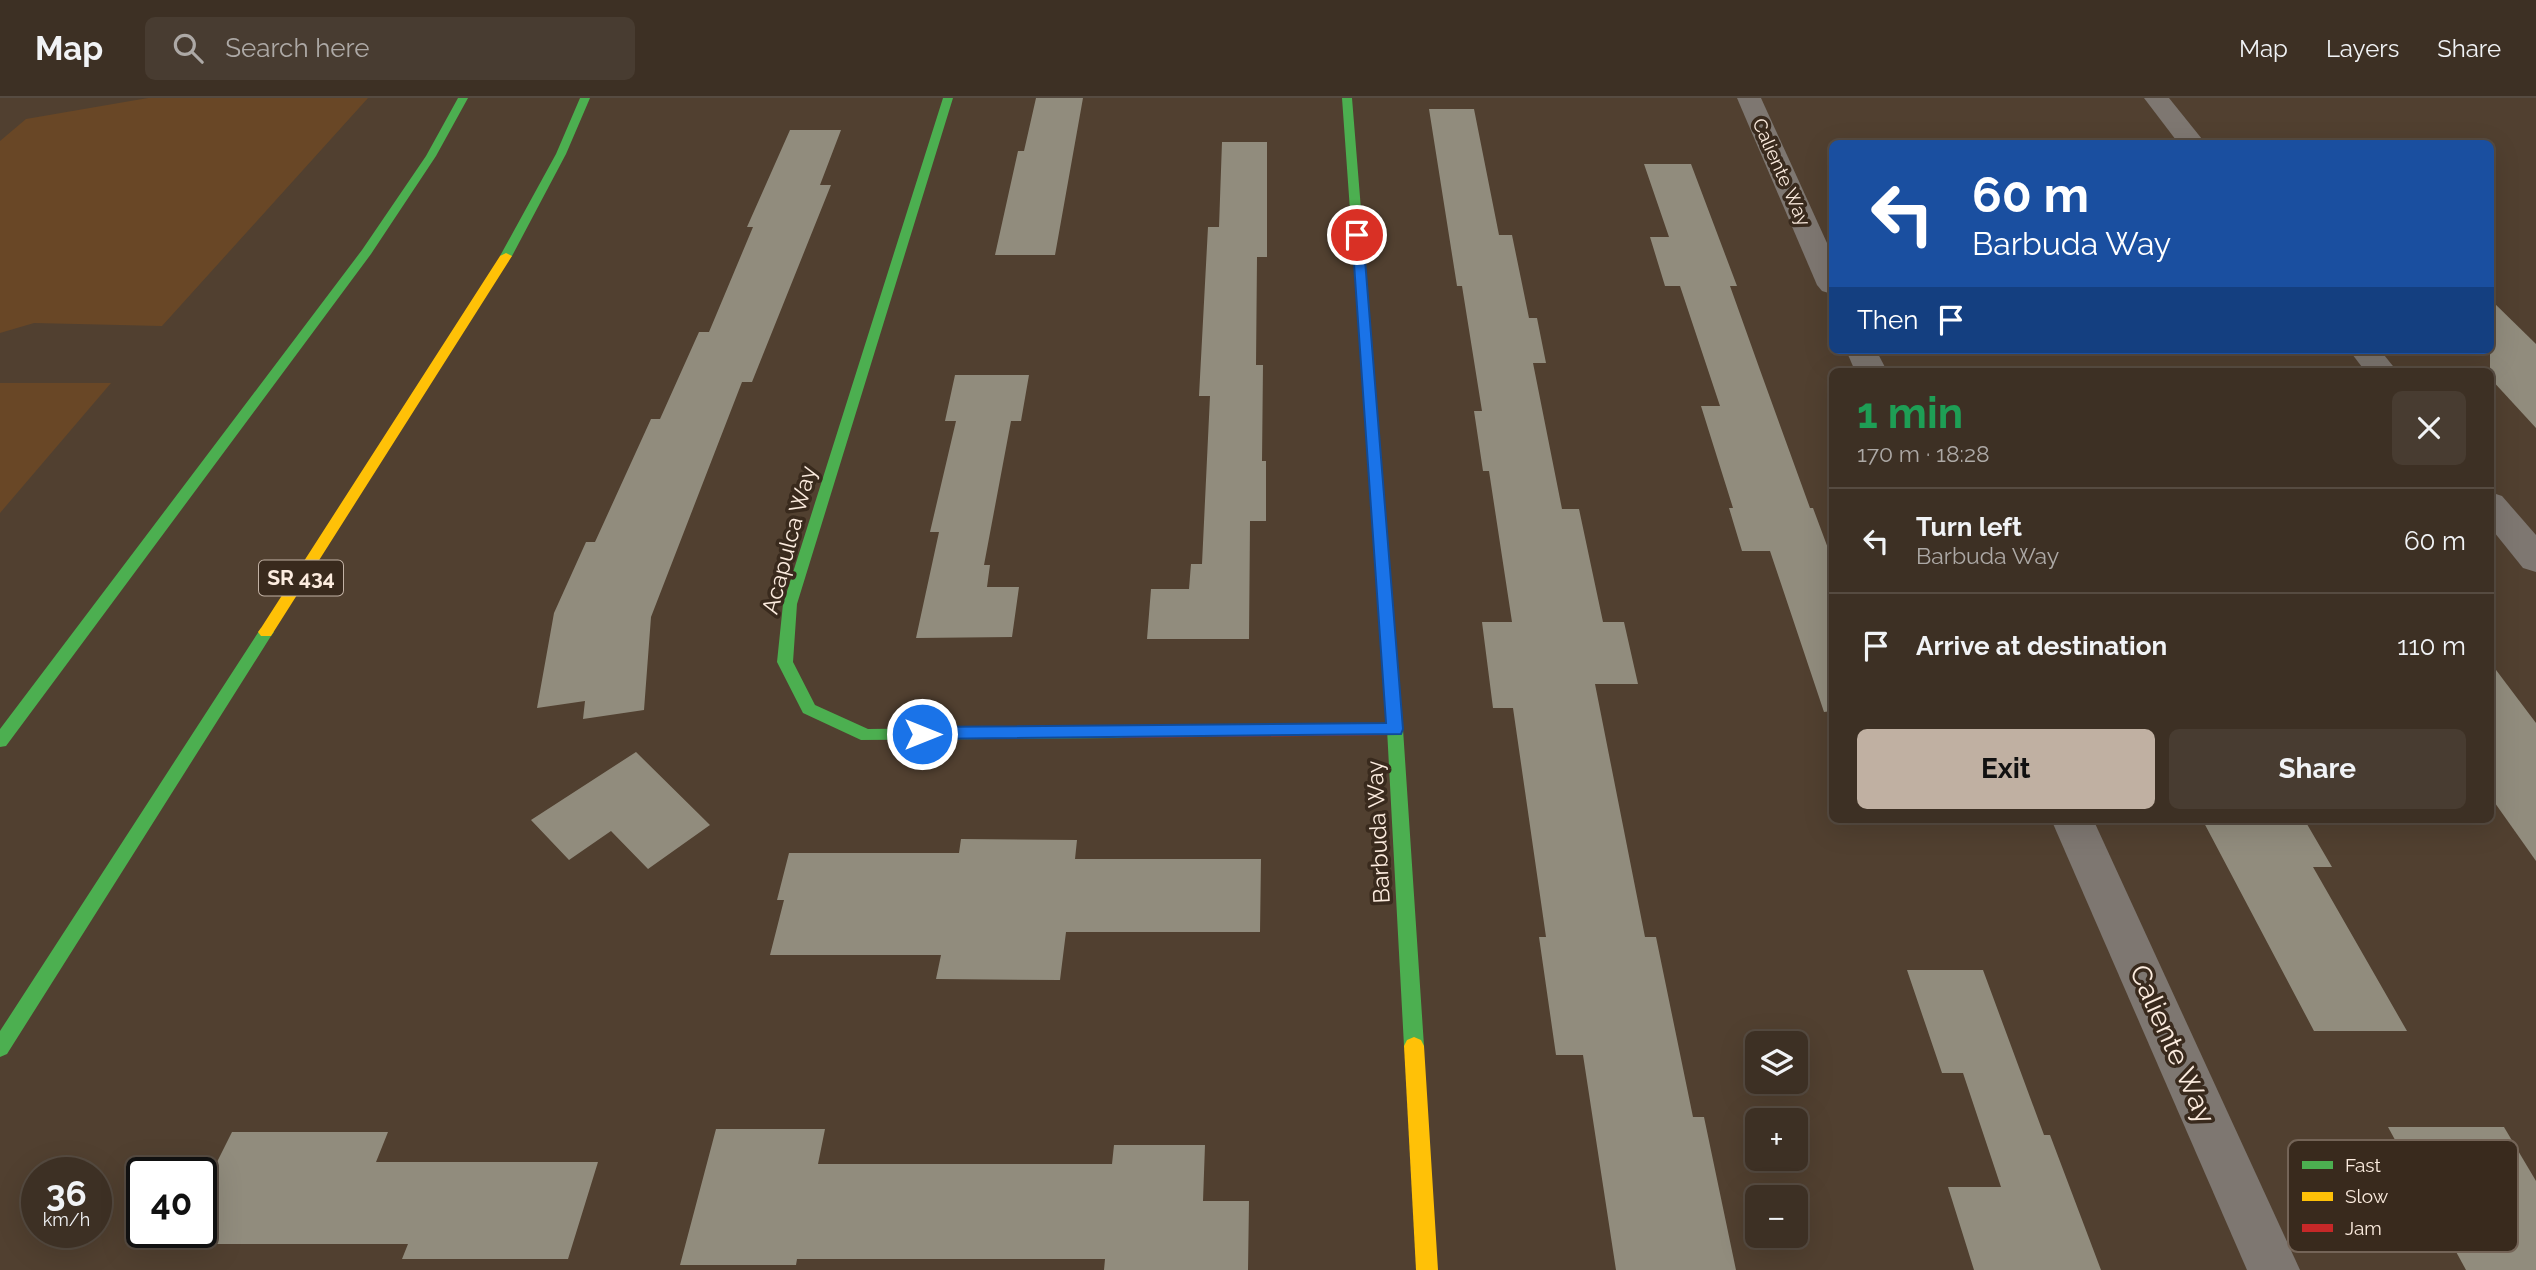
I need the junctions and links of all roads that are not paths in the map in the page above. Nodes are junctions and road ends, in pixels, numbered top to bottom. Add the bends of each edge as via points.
1 (463, 98) edge
2 (585, 98) edge
3 (948, 98) edge
4 (1347, 98) edge
5 (1749, 98) edge
6 (2156, 98) edge
7 (2190, 140) edge
8 (1829, 278) edge
9 (2367, 354) edge
10 (2379, 368) edge
11 (2494, 509) edge
12 (2536, 559) edge
13 (1395, 729) junction
14 (0, 741) edge
15 (2074, 823) edge
16 (0, 1048) edge
17 (1427, 1270) edge
18 (2274, 1270) edge

1 - 14 street via 431,156 367,252
2 - 16 street, SR 434 via 508,254
3 - 13 street, Acapulca Way via 790,604 785,662 808,709 867,734
4 - 13 street, Barbuda Way
5 - 8 street, Caliente Way
6 - 7 street
9 - 10 street
11 - 12 street
13 - 17 street, Barbuda Way
15 - 18 street, Caliente Way

